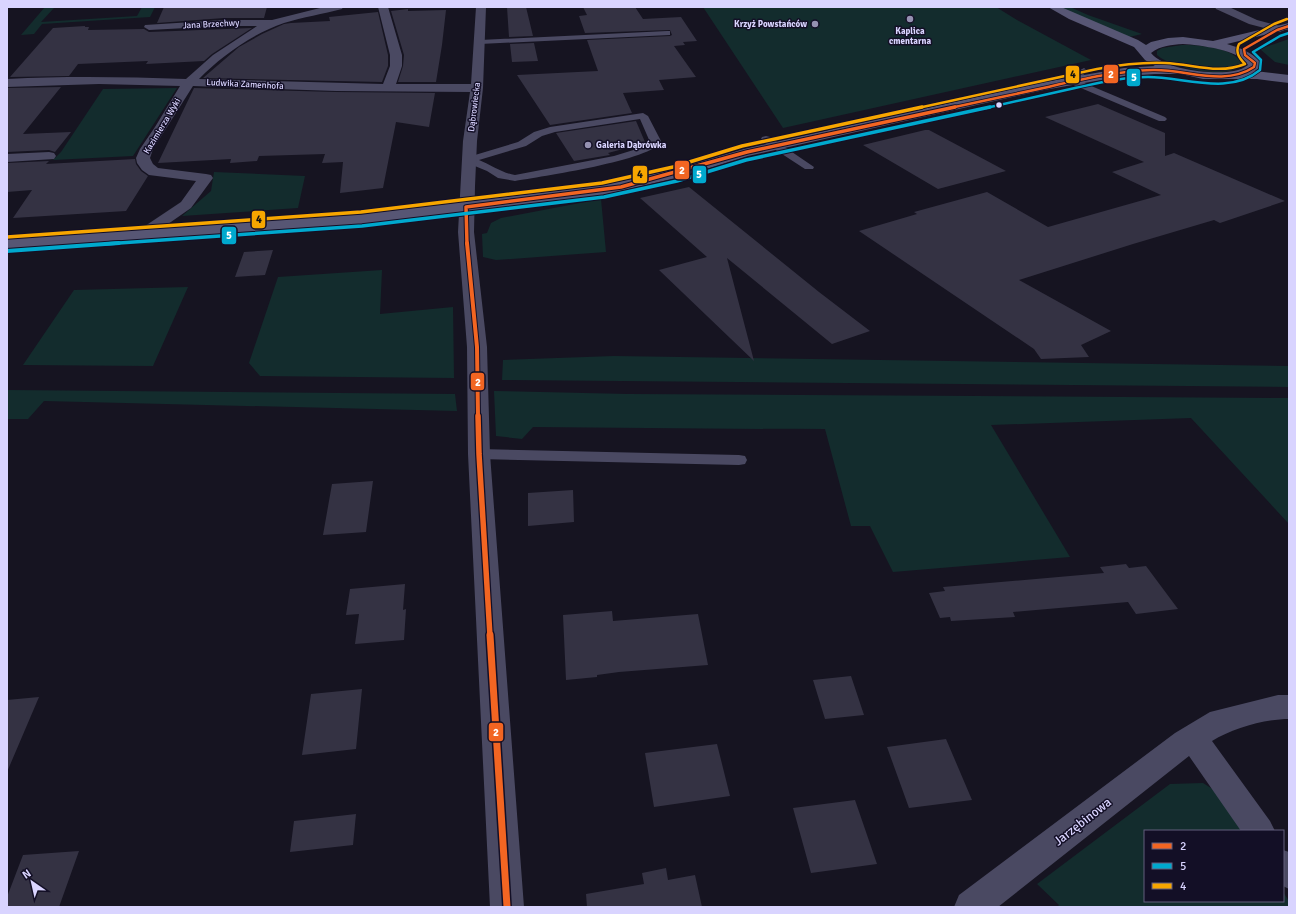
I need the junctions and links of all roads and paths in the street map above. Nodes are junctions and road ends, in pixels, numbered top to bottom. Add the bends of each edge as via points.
1 (338, 7) edge
2 (383, 7) edge
3 (481, 7) edge
4 (1053, 7) edge
5 (1220, 7) edge
6 (273, 23) junction
7 (149, 27) dead end
8 (1282, 29) edge
9 (667, 33) dead end
10 (1152, 34) dead end
11 (1180, 41) junction
12 (480, 42) junction
13 (1214, 45) junction
14 (1146, 54) junction
15 (1244, 55) junction
16 (1254, 63) junction
17 (1084, 71) junction
18 (1180, 71) junction
19 (1289, 74) edge
20 (1233, 75) junction
21 (1289, 79) edge
22 (9, 81) edge
23 (1072, 81) junction
24 (190, 82) junction
25 (388, 88) junction
26 (477, 88) junction
27 (1162, 119) dead end
28 (771, 143) junction
29 (49, 156) dead end
30 (7, 158) edge
31 (469, 160) junction
32 (809, 167) dead end
33 (466, 207) junction
34 (142, 235) junction
35 (7, 244) edge
36 (479, 454) junction
37 (739, 460) dead end
38 (1289, 707) edge
39 (1193, 737) junction
40 (1258, 830) edge
41 (507, 907) edge
42 (971, 907) edge

1 - 6 street, Jana Brzechwy
2 - 25 street via 396,55 396,66
3 - 12 street, Dąbrowiecka
4 - 14 main road via 1090,25 1135,42 1143,47
5 - 8 street via 1253,22
6 - 7 street, Jana Brzechwy
6 - 24 street, Jana Brzechwy via 259,29 222,55 201,70
8 - 13 main road
8 - 15 main road via 1248,46 1243,51
9 - 12 lane
10 - 11 main road
11 - 13 main road
11 - 14 main road via 1149,47
12 - 26 street, Dąbrowiecka
13 - 15 main road
14 - 17 main road via 1130,62
14 - 18 main road via 1164,66
15 - 16 main road
16 - 19 main road
16 - 20 main road via 1250,71
17 - 23 lane
17 - 28 main road
18 - 20 main road
18 - 23 main road via 1146,70
20 - 21 main road
22 - 24 street, Ludwika Zamenhofa
23 - 27 lane
23 - 28 main road
24 - 25 street, Ludwika Zamenhofa
24 - 34 street, Kazimierza Wyki via 144,151 143,158 147,168 154,172 206,178 186,205
25 - 26 street, Ludwika Zamenhofa
26 - 31 street, Dąbrowiecka
28 - 32 lane
28 - 33 main road
29 - 30 street
31 - 31 lane via 522,144 538,134 553,129 643,116 656,141 651,147 616,159 515,178 502,176
31 - 33 street, Dąbrowiecka
33 - 34 main road via 362,219
33 - 36 street, Dąbrowiecka via 467,250 477,347
34 - 35 main road
36 - 37 lane
36 - 41 street, Dąbrowiecka
38 - 39 street, Jarzębinowa via 1278,707 1220,721
39 - 40 street
39 - 42 street, Jarzębinowa

